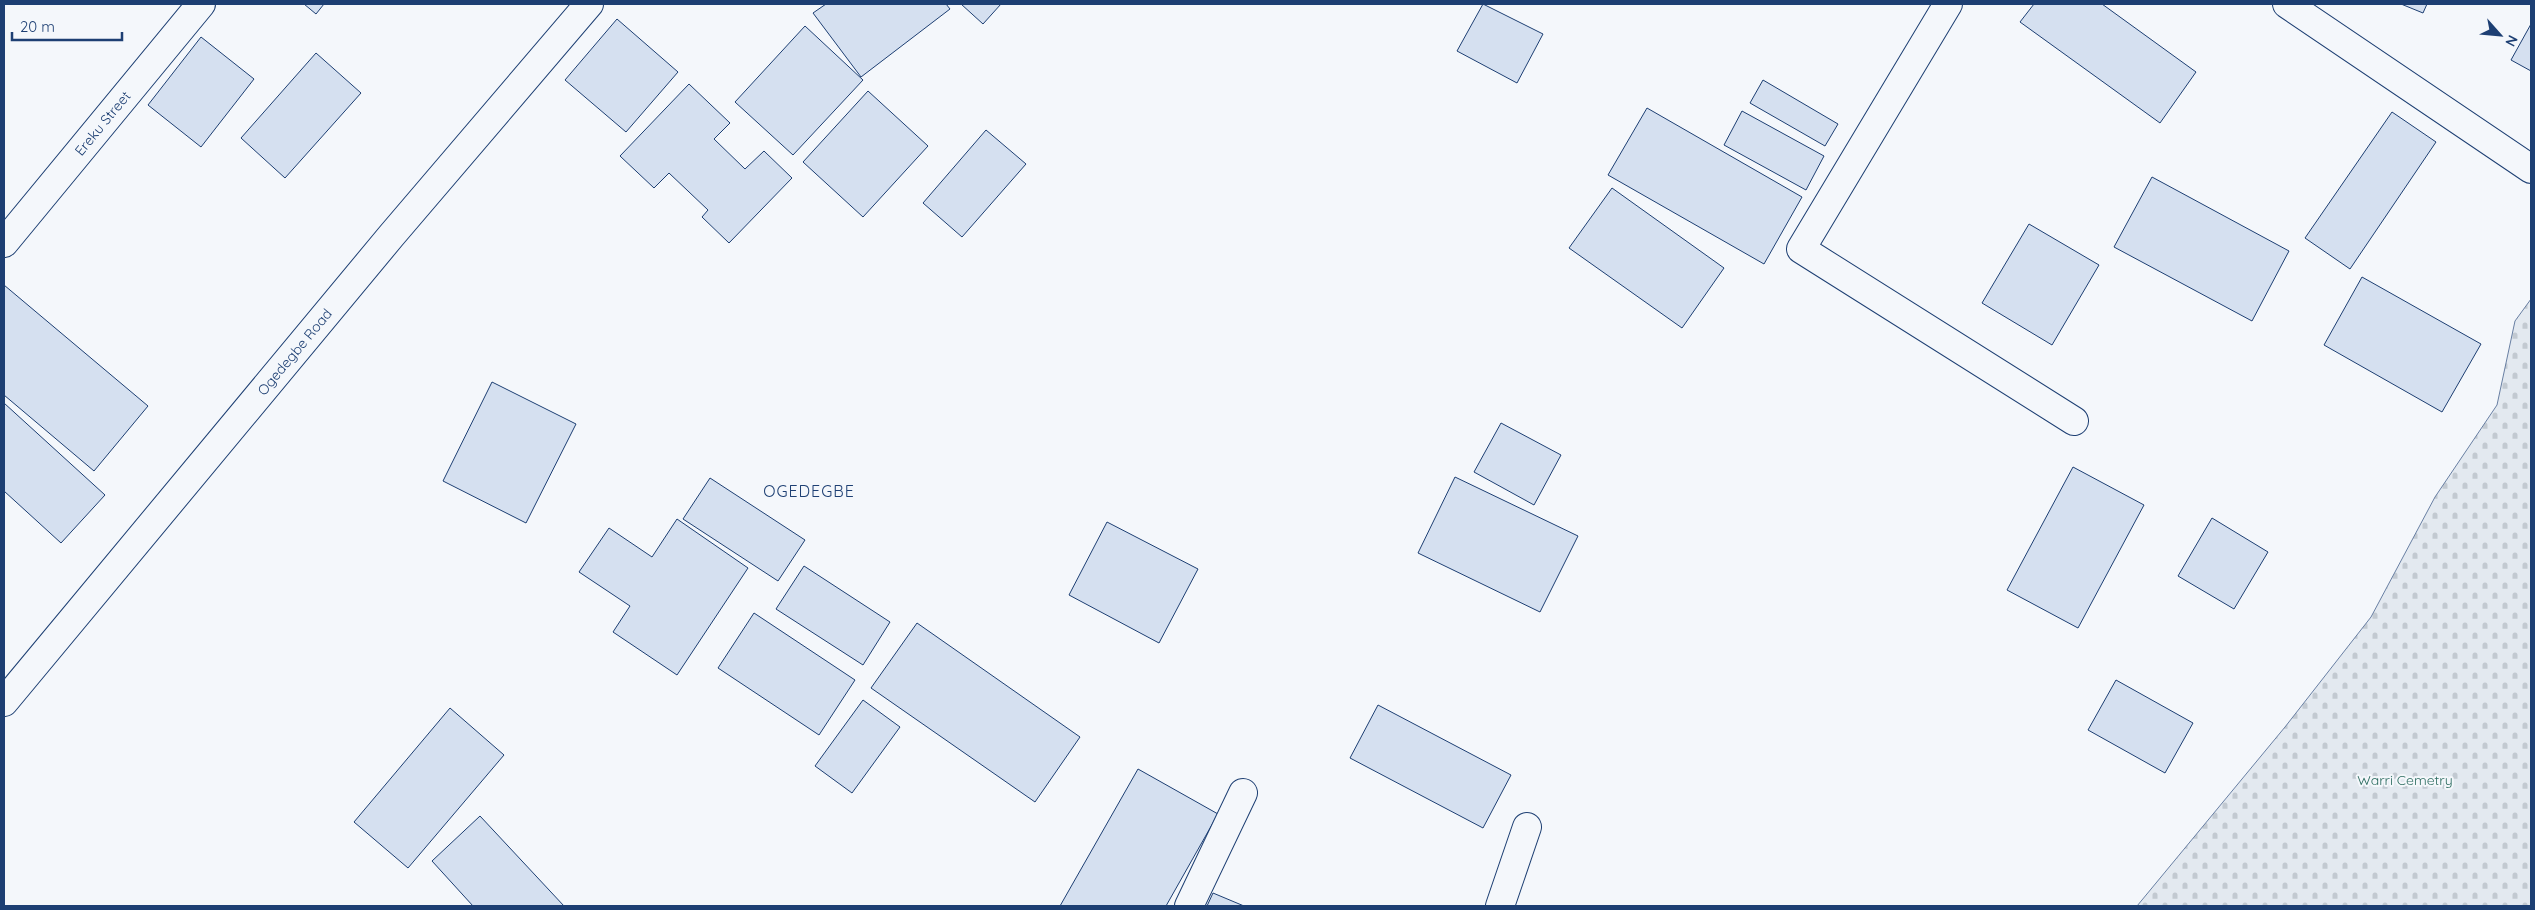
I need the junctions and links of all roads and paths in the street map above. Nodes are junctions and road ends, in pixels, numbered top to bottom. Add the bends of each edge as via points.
1 (201, 4) edge
2 (589, 4) edge
3 (1948, 4) edge
4 (2287, 4) edge
5 (2531, 169) edge
6 (4, 243) edge
7 (2074, 421) dead end
8 (4, 702) edge
9 (1243, 793) dead end
10 (1527, 827) dead end
11 (1189, 906) edge
12 (1500, 906) edge

1 - 6 street, Ereku Street
2 - 8 street, Ogedegbe Road via 391,236
3 - 7 street via 1801,249
4 - 5 street
9 - 11 street
10 - 12 street

